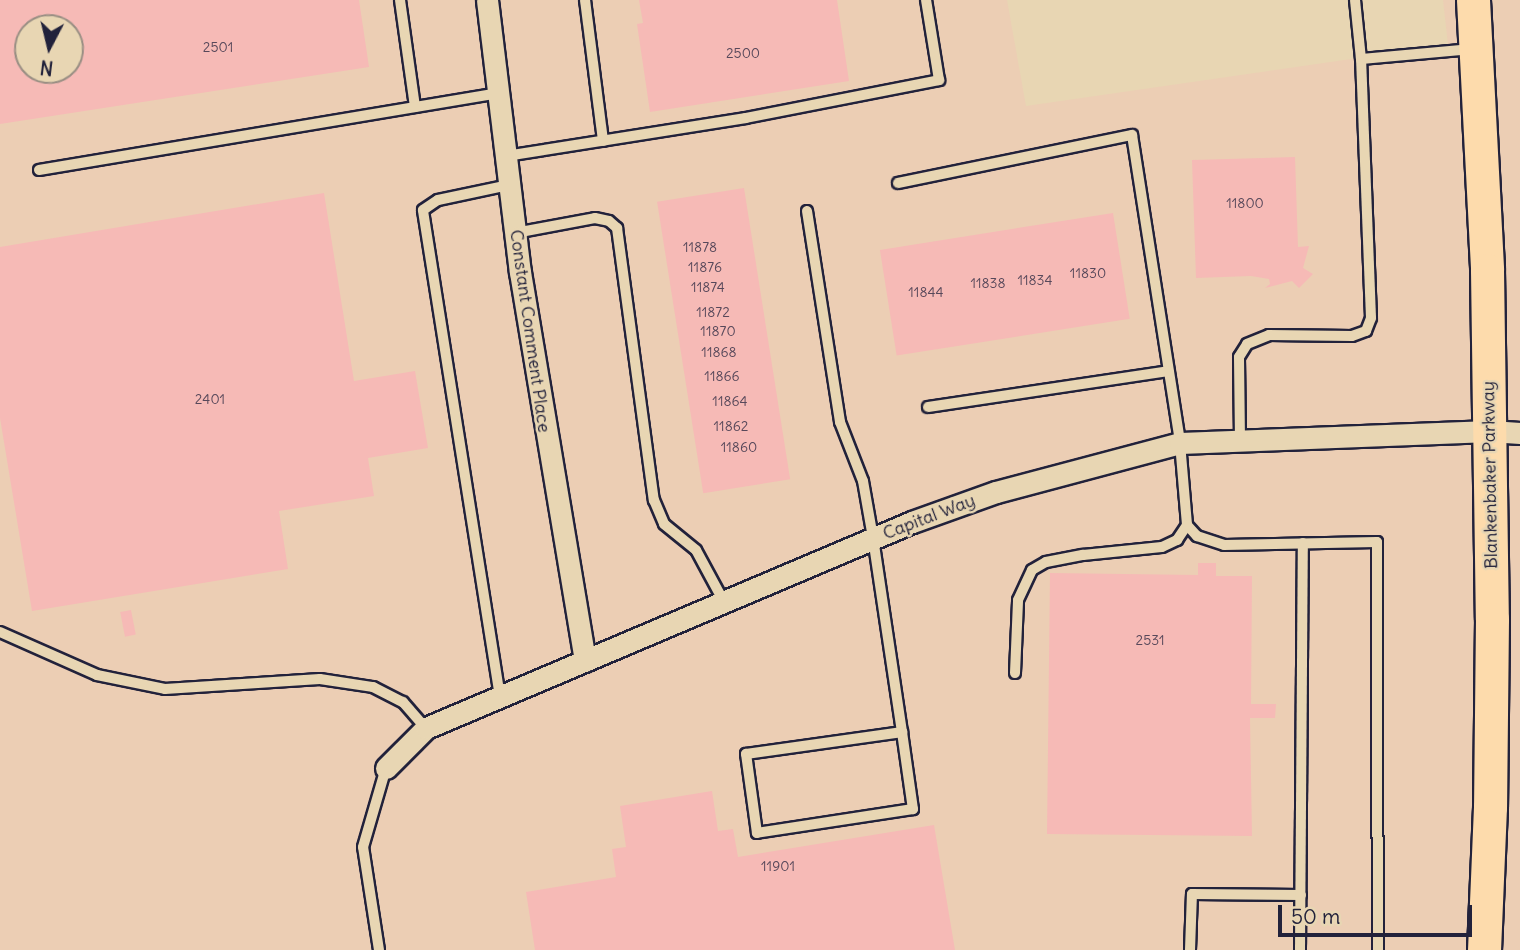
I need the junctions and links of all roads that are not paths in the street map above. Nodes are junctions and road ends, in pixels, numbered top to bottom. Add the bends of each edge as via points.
1 (400, 0) edge
2 (487, 0) edge
3 (585, 0) edge
4 (926, 0) edge
5 (1355, 0) edge
6 (1474, 0) edge
7 (1476, 49) junction
8 (1362, 59) junction
9 (498, 93) junction
10 (415, 107) junction
11 (603, 141) junction
12 (506, 156) junction
13 (39, 170) dead end
14 (898, 183) dead end
15 (509, 185) junction
16 (807, 211) dead end
17 (516, 233) junction
18 (1168, 371) junction
19 (928, 407) dead end
20 (1505, 432) edge
21 (1240, 440) junction
22 (1180, 443) junction
23 (1187, 525) junction
24 (873, 538) junction
25 (1303, 543) junction
26 (724, 602) junction
27 (0, 632) edge
28 (585, 661) junction
29 (1015, 673) dead end
30 (500, 698) junction
31 (426, 728) junction
32 (902, 732) junction
33 (386, 768) joint
34 (1301, 895) junction
35 (379, 950) edge
36 (1190, 950) edge
37 (1300, 950) edge
38 (1378, 950) edge
39 (1484, 950) edge

1 - 10 lane
2 - 9 street, Constant Comment Place
3 - 11 lane
4 - 11 lane via 939,80
5 - 8 lane
6 - 7 main road, Blankenbaker Parkway
7 - 8 lane
7 - 20 main road, Blankenbaker Parkway via 1487,270
8 - 21 lane via 1371,318 1366,331 1352,336 1269,335 1247,344 1239,357
9 - 10 lane
9 - 12 street, Constant Comment Place
10 - 13 lane
11 - 12 lane
12 - 15 street, Constant Comment Place
14 - 18 lane via 1132,135
15 - 17 street, Constant Comment Place
15 - 30 lane via 438,200 424,210
16 - 24 lane via 840,422 863,481
17 - 26 lane via 595,218 617,228 654,500 664,524 696,550
17 - 28 street, Constant Comment Place
18 - 19 lane
18 - 22 lane
20 - 21 street, Capital Way
20 - 39 main road, Blankenbaker Parkway
21 - 22 street, Capital Way
22 - 23 lane
22 - 24 street, Capital Way via 996,492
23 - 25 lane via 1197,536 1224,545
23 - 29 lane via 1177,540 1162,547 1083,555 1046,562 1032,570 1018,600
24 - 26 street, Capital Way
24 - 32 lane
25 - 34 lane
25 - 38 lane via 1377,542
26 - 28 street, Capital Way
27 - 31 lane via 97,675 164,689 320,679 373,687 403,702
28 - 30 street, Capital Way
30 - 31 street, Capital Way
31 - 33 street, Capital Way
32 - 32 lane via 913,809 757,833 746,754
33 - 35 lane via 363,847
34 - 36 lane via 1192,894
34 - 37 lane

